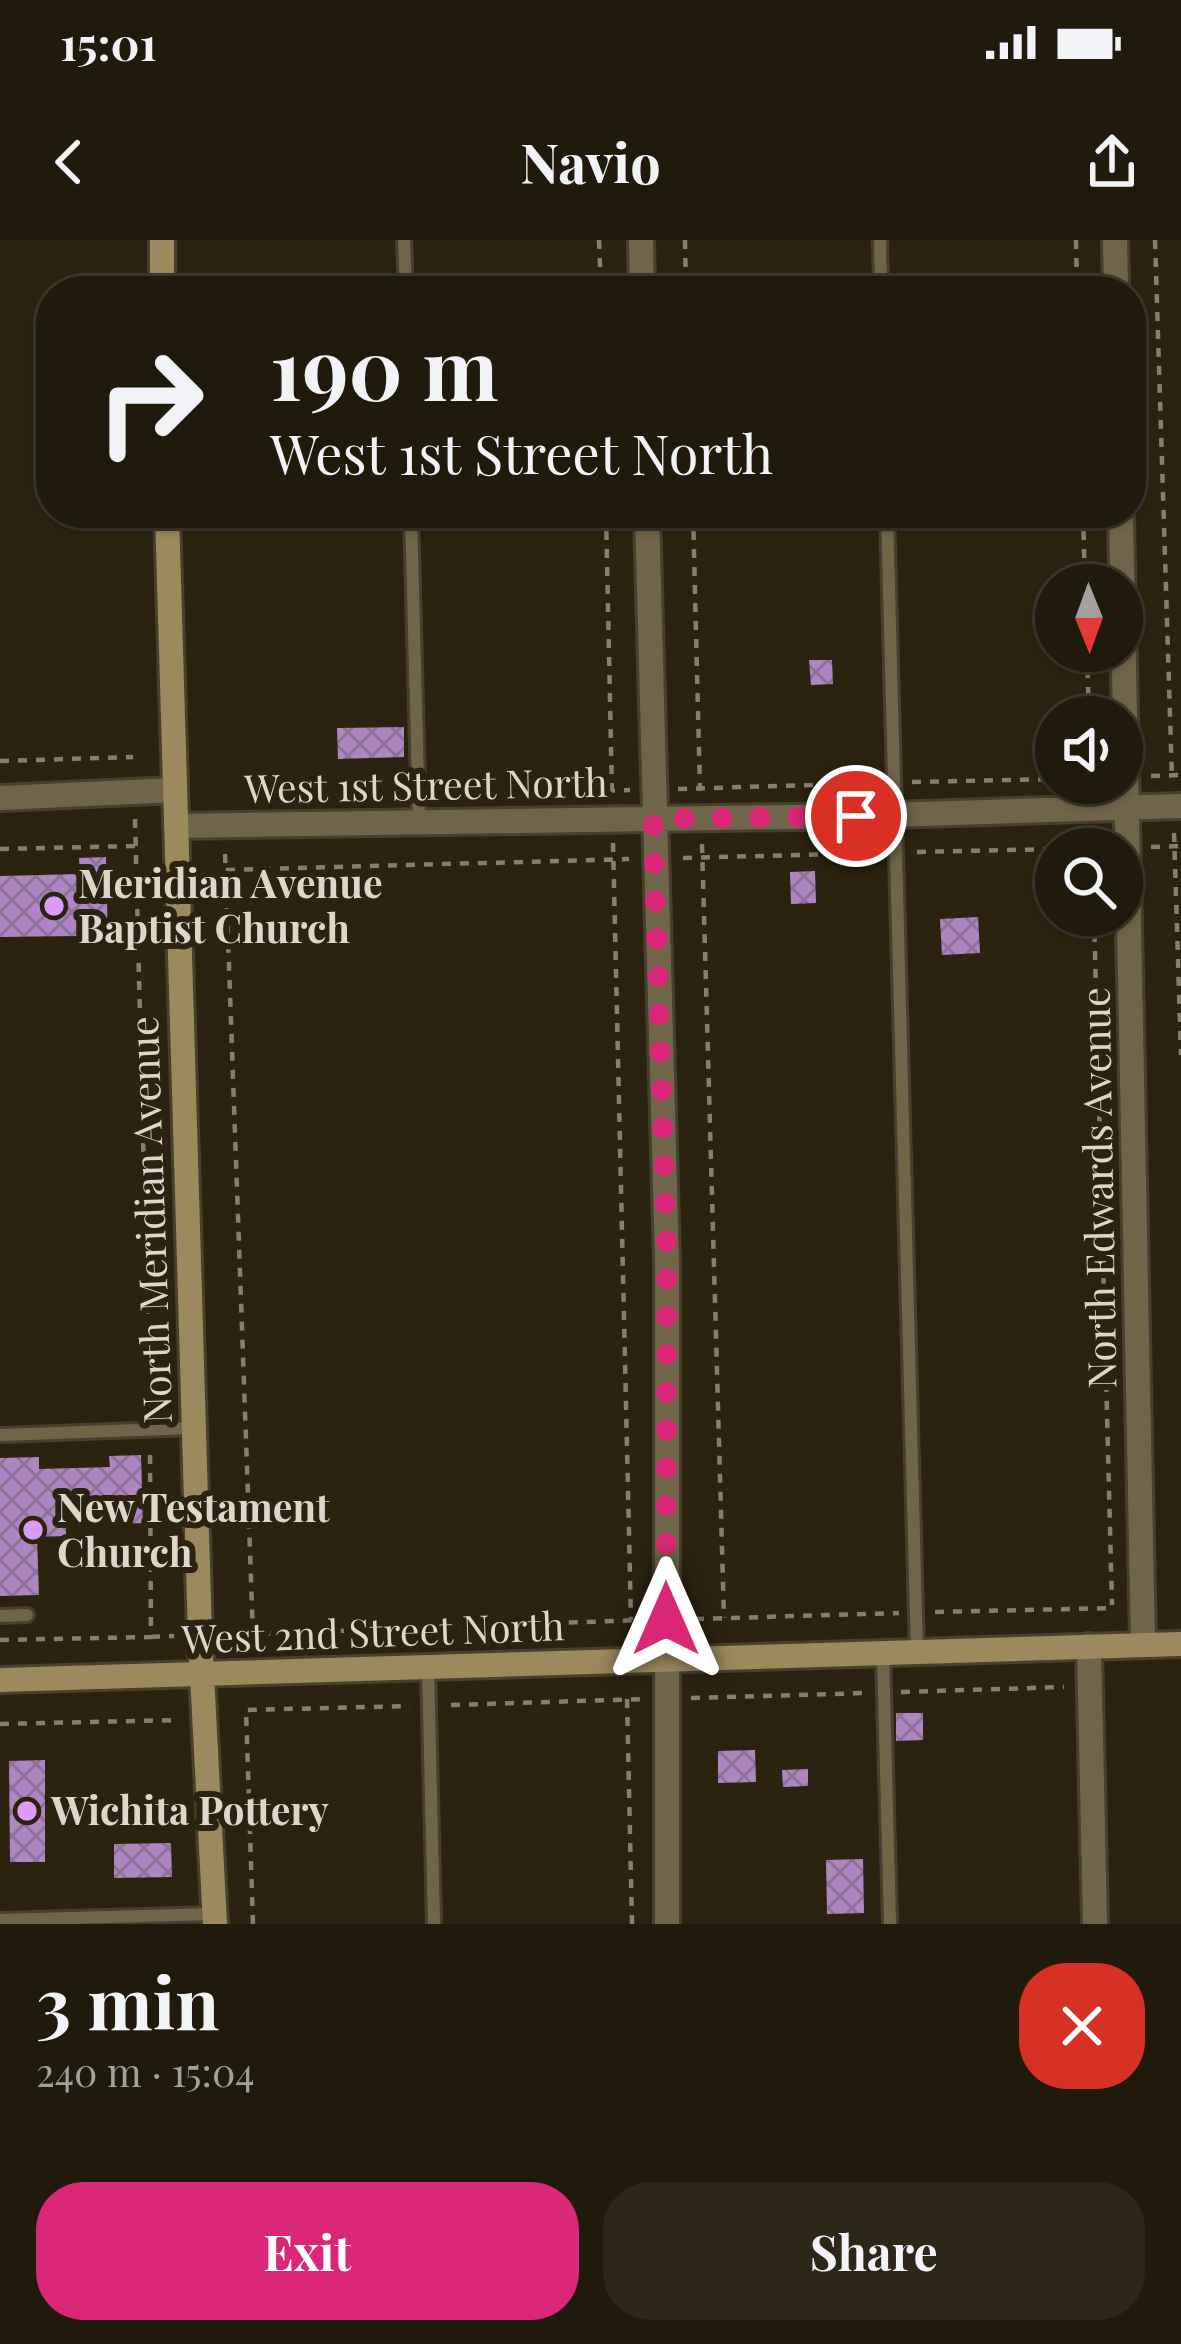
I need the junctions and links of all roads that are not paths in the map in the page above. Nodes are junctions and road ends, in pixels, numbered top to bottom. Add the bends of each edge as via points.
1 (162, 240) edge
2 (404, 240) edge
3 (641, 240) edge
4 (880, 240) edge
5 (1114, 240) edge
6 (163, 276) edge
7 (405, 276) edge
8 (642, 276) edge
9 (881, 276) edge
10 (1115, 276) edge
11 (167, 528) edge
12 (411, 528) edge
13 (647, 528) edge
14 (887, 528) edge
15 (1121, 528) edge
16 (175, 790) junction
17 (0, 797) edge
18 (1177, 806) edge
19 (1128, 807) junction
20 (894, 814) junction
21 (653, 819) junction
22 (418, 822) junction
23 (176, 826) junction
24 (194, 1428) junction
25 (0, 1435) edge
26 (27, 1615) dead end
27 (0, 1616) edge
28 (1181, 1644) edge
29 (1143, 1645) junction
30 (1089, 1646) junction
31 (917, 1652) junction
32 (883, 1653) junction
33 (666, 1660) junction
34 (428, 1667) junction
35 (203, 1675) junction
36 (0, 1680) edge
37 (215, 1919) edge
38 (0, 1920) edge
39 (434, 1924) edge
40 (667, 1924) edge
41 (890, 1924) edge
42 (1095, 1924) edge

1 - 6 main road
2 - 7 lane
3 - 8 street
4 - 9 lane
5 - 10 street
11 - 16 main road, North Meridian Avenue
12 - 22 lane
13 - 21 street
14 - 20 lane
15 - 19 street, North Edwards Avenue
16 - 17 street
16 - 23 main road, North Meridian Avenue
18 - 19 street, West 1st Street North
19 - 20 street, West 1st Street North
19 - 29 street, North Edwards Avenue
20 - 21 street, West 1st Street North
20 - 31 lane
21 - 22 street, West 1st Street North
21 - 33 street via 667,1262
22 - 23 street, West 1st Street North
23 - 24 main road, North Meridian Avenue
24 - 25 lane
24 - 35 main road, North Meridian Avenue
26 - 27 lane
28 - 29 main road, West 2nd Street North
29 - 30 main road, West 2nd Street North
30 - 31 main road, West 2nd Street North
30 - 42 street
31 - 32 main road, West 2nd Street North
32 - 33 main road, West 2nd Street North
32 - 41 lane
33 - 34 main road, West 2nd Street North
33 - 40 street
34 - 35 main road, West 2nd Street North
34 - 39 lane
35 - 36 main road, West 2nd Street North
35 - 37 main road, North Meridian Avenue
37 - 38 lane

